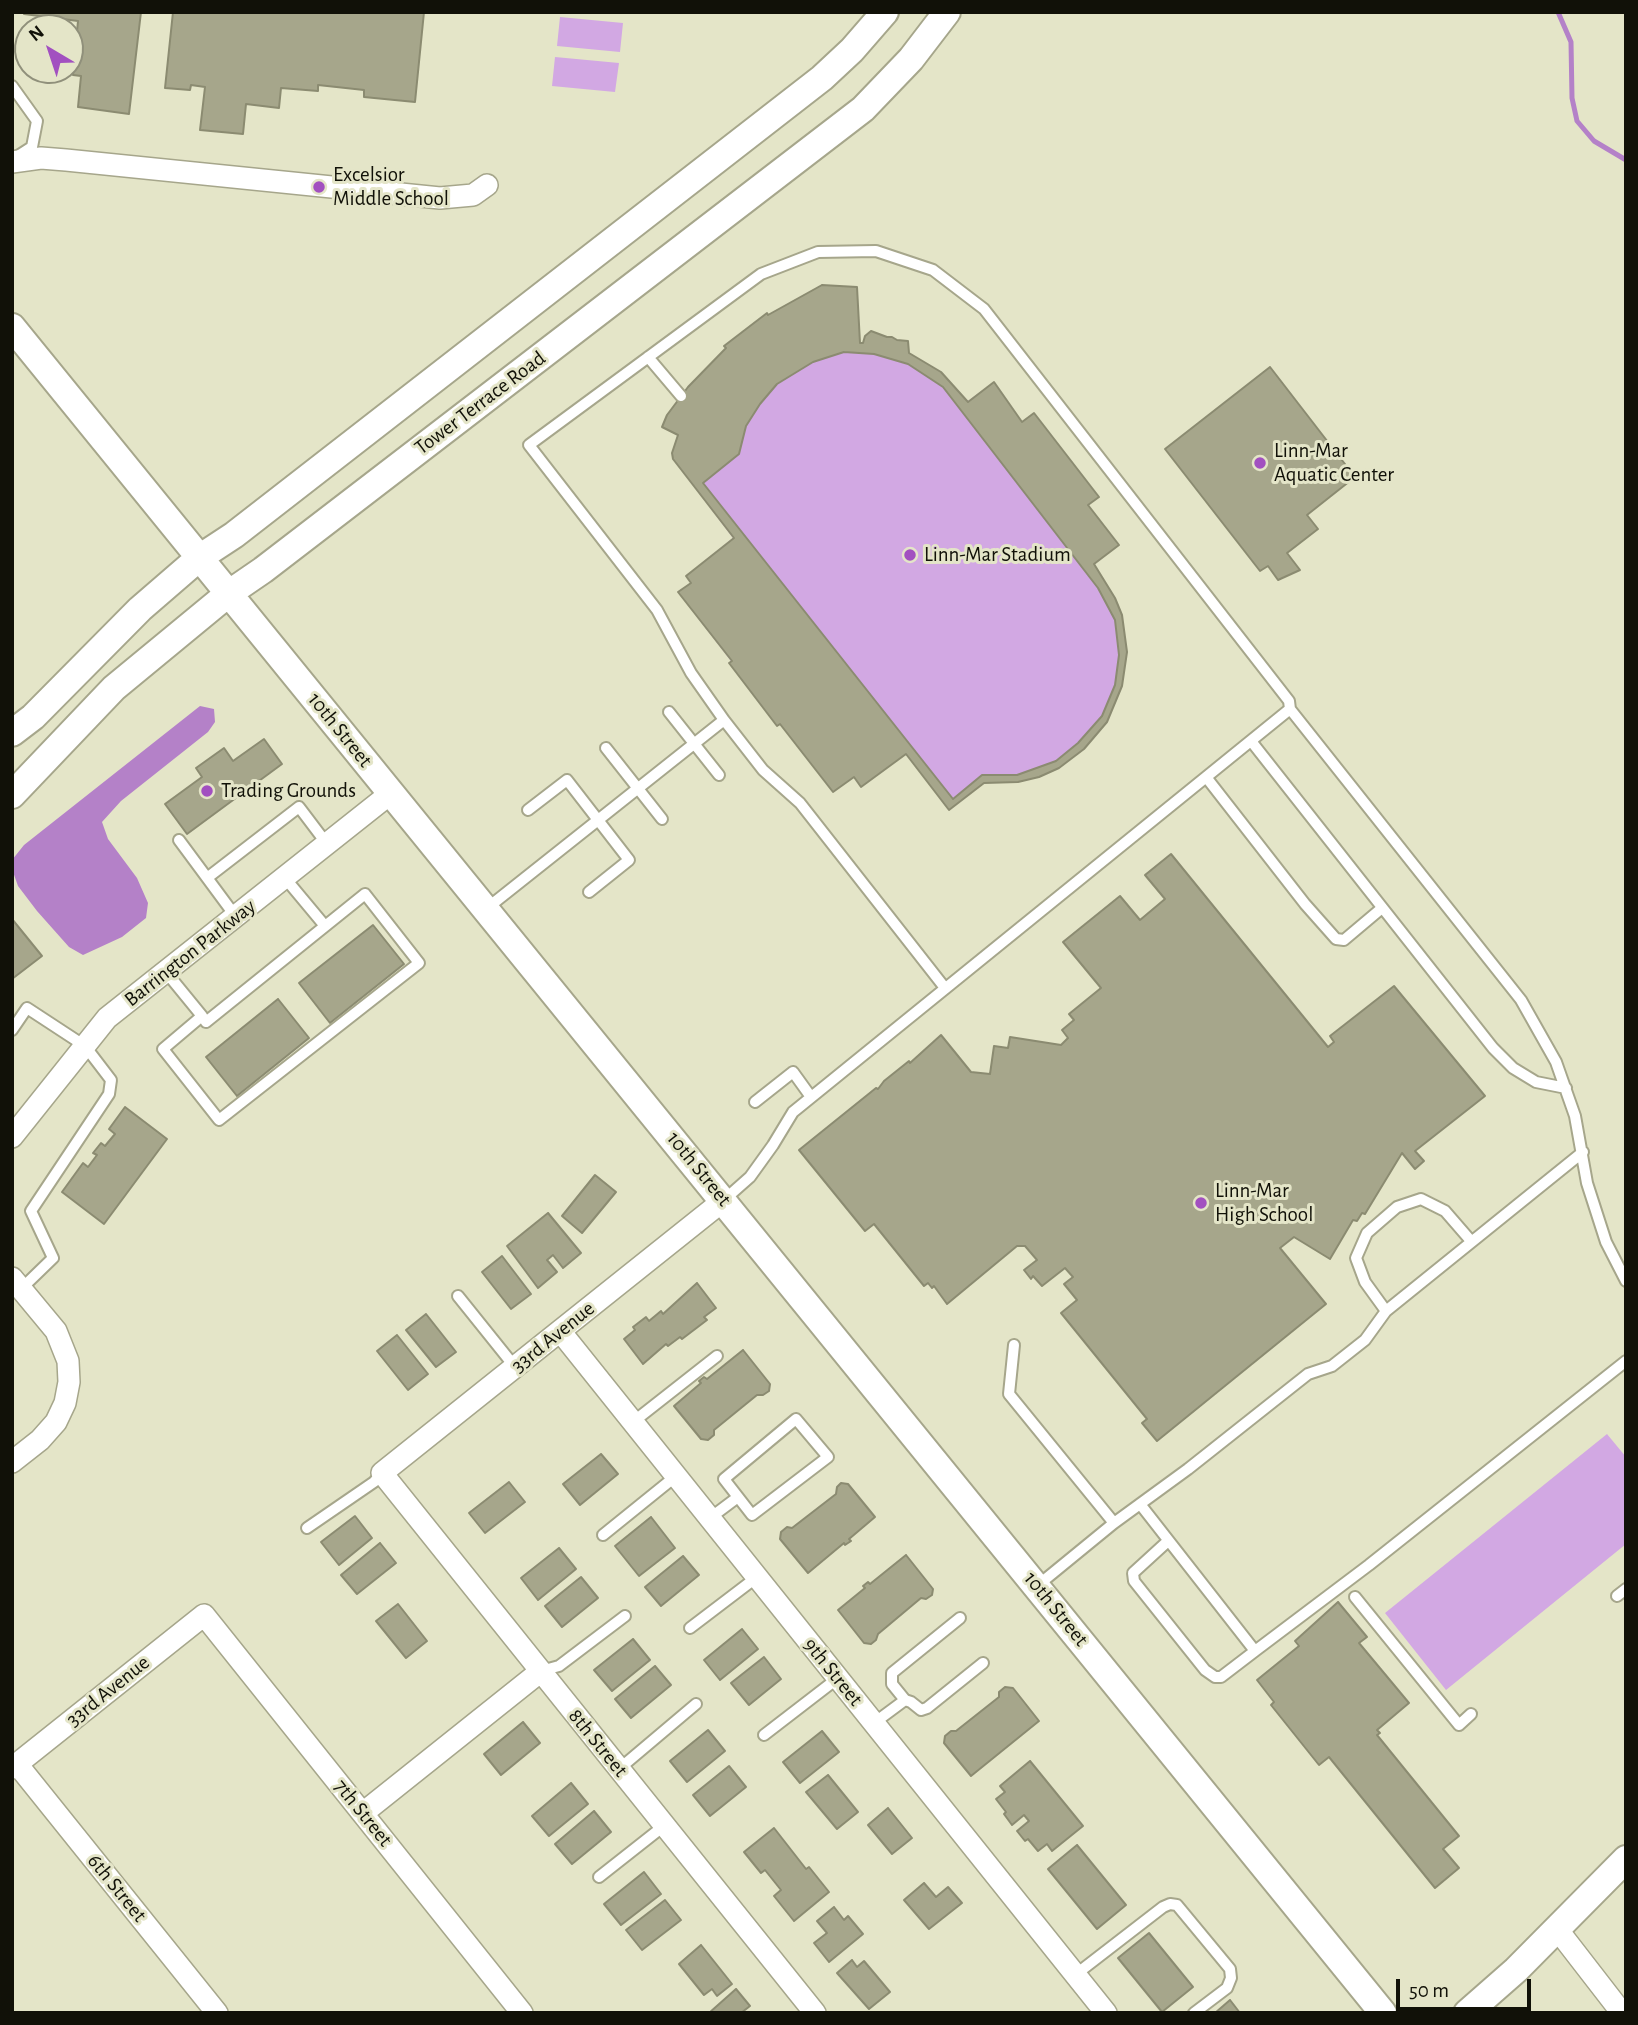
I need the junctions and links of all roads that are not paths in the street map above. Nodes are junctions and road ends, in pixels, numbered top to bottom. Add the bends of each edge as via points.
1 (885, 12) edge
2 (947, 12) edge
3 (12, 86) edge
4 (12, 161) edge
5 (487, 185) dead end
6 (12, 327) edge
7 (648, 357) junction
8 (681, 396) dead end
9 (199, 558) junction
10 (228, 594) junction
11 (1290, 709) junction
12 (669, 712) dead end
13 (724, 720) junction
14 (12, 733) edge
15 (1251, 741) junction
16 (694, 743) junction
17 (606, 748) dead end
18 (719, 775) dead end
19 (1206, 777) junction
20 (638, 788) junction
21 (391, 793) junction
22 (12, 794) edge
23 (528, 810) dead end
24 (662, 819) dead end
25 (598, 820) junction
26 (179, 840) dead end
27 (327, 844) junction
28 (207, 878) junction
29 (285, 878) junction
30 (589, 892) dead end
31 (1382, 908) junction
32 (486, 909) junction
33 (236, 917) junction
34 (325, 926) junction
35 (166, 972) junction
36 (945, 988) junction
37 (202, 1016) junction
38 (13, 1028) edge
39 (85, 1046) junction
40 (1566, 1088) junction
41 (811, 1097) junction
42 (755, 1102) dead end
43 (12, 1137) edge
44 (1583, 1152) junction
45 (724, 1200) junction
46 (1471, 1241) junction
47 (1626, 1281) edge
48 (17, 1283) edge
49 (458, 1296) dead end
50 (1386, 1311) junction
51 (560, 1331) junction
52 (1014, 1345) dead end
53 (717, 1356) dead end
54 (1626, 1361) edge
55 (515, 1367) junction
56 (633, 1422) junction
57 (12, 1462) edge
58 (383, 1473) junction
59 (676, 1476) junction
60 (738, 1497) junction
61 (1140, 1504) junction
62 (710, 1518) junction
63 (1114, 1523) junction
64 (307, 1528) dead end
65 (603, 1535) dead end
66 (1168, 1541) junction
67 (757, 1577) junction
68 (1037, 1586) junction
69 (1355, 1597) dead end
70 (204, 1615) joint
71 (625, 1616) dead end
72 (960, 1618) dead end
73 (690, 1628) dead end
74 (1255, 1651) junction
75 (983, 1663) dead end
76 (541, 1671) junction
77 (838, 1678) junction
78 (905, 1700) junction
79 (696, 1704) dead end
80 (1471, 1714) dead end
81 (874, 1723) junction
82 (765, 1735) dead end
83 (14, 1766) edge
84 (619, 1769) junction
85 (363, 1813) junction
86 (665, 1825) junction
87 (1626, 1859) edge
88 (599, 1877) dead end
89 (1557, 1929) junction
90 (1075, 1975) junction
91 (217, 2013) edge
92 (522, 2013) edge
93 (815, 2013) edge
94 (1106, 2013) edge
95 (1194, 2013) edge
96 (1383, 2013) edge
97 (1467, 2013) edge
98 (1622, 2013) edge

1 - 9 street via 822,78
2 - 10 street, Tower Terrace Road via 890,83 845,124
3 - 4 lane via 37,121 32,147
4 - 5 street via 66,160 440,198 473,195
6 - 9 street, 10th Street
7 - 8 lane
7 - 11 lane via 761,274 818,252 876,251 933,271 984,309 1289,701
7 - 13 lane via 529,445 657,610 691,673
9 - 10 street, 10th Street
9 - 14 street
10 - 21 street, 10th Street
10 - 22 street, Tower Terrace Road via 114,688
11 - 15 lane
11 - 40 lane via 1521,1000
12 - 16 lane
13 - 16 lane
13 - 36 lane via 763,770 800,803
15 - 19 lane
15 - 31 lane
16 - 18 lane
16 - 20 lane
17 - 20 lane
19 - 31 lane via 1336,939 1344,940
19 - 36 lane
20 - 24 lane
20 - 25 lane
21 - 27 street, Barrington Parkway
21 - 32 street, 10th Street
23 - 25 lane via 567,780
25 - 30 lane via 629,860
25 - 32 lane
26 - 28 lane
27 - 28 lane via 299,807
27 - 29 street, Barrington Parkway
28 - 33 lane
29 - 33 street, Barrington Parkway
29 - 34 lane
31 - 40 lane via 1513,1068 1536,1082
32 - 45 street, 10th Street
33 - 35 street, Barrington Parkway
34 - 37 lane via 206,1022
34 - 37 lane via 365,894 419,963 219,1120 163,1049
35 - 37 lane
35 - 39 street, Barrington Parkway via 107,1018
36 - 41 lane
38 - 39 lane via 27,1008
39 - 43 street, Barrington Parkway
39 - 48 lane via 111,1080 109,1094 31,1211 53,1258
40 - 44 lane
41 - 42 lane via 793,1073
41 - 45 lane via 793,1112 750,1177
44 - 46 lane
44 - 47 lane via 1587,1183 1606,1242
45 - 51 street, 33rd Avenue
45 - 68 street, 10th Street
46 - 50 lane
46 - 50 lane via 1445,1211 1421,1199 1397,1207 1367,1233 1356,1258 1365,1282
48 - 57 street via 56,1331 68,1361 69,1382 56,1422
49 - 55 lane
50 - 61 lane via 1365,1340 1332,1366 1308,1374
51 - 55 street, 33rd Avenue
51 - 56 street, 9th Street
52 - 63 lane via 1009,1394
53 - 56 lane
54 - 74 lane
55 - 58 street, 33rd Avenue
56 - 59 street, 9th Street
58 - 64 lane
58 - 76 street, 8th Street
59 - 62 street, 9th Street
59 - 65 lane
60 - 60 lane via 724,1479 796,1419 828,1457 752,1515
60 - 62 lane
61 - 63 lane
61 - 66 lane
62 - 67 street, 9th Street
63 - 68 lane
66 - 74 lane
66 - 74 lane via 1132,1573 1134,1581 1215,1677
67 - 73 lane
67 - 77 street, 9th Street
68 - 96 street, 10th Street
69 - 80 lane via 1458,1725
70 - 83 street, 33rd Avenue
70 - 85 street, 7th Street
71 - 76 lane via 559,1666
72 - 78 lane via 892,1673 892,1684
75 - 78 lane via 928,1708 921,1710
76 - 84 street, 8th Street
76 - 85 street
77 - 81 street, 9th Street
77 - 82 lane
78 - 81 lane
79 - 84 lane
81 - 90 street, 9th Street
83 - 91 street, 6th Street
84 - 86 street, 8th Street
85 - 92 street, 7th Street
86 - 88 lane
86 - 93 street, 8th Street
87 - 89 street
89 - 97 street
89 - 98 street
90 - 94 street, 9th Street
90 - 95 lane via 1163,1907 1177,1905 1230,1969 1227,1988

